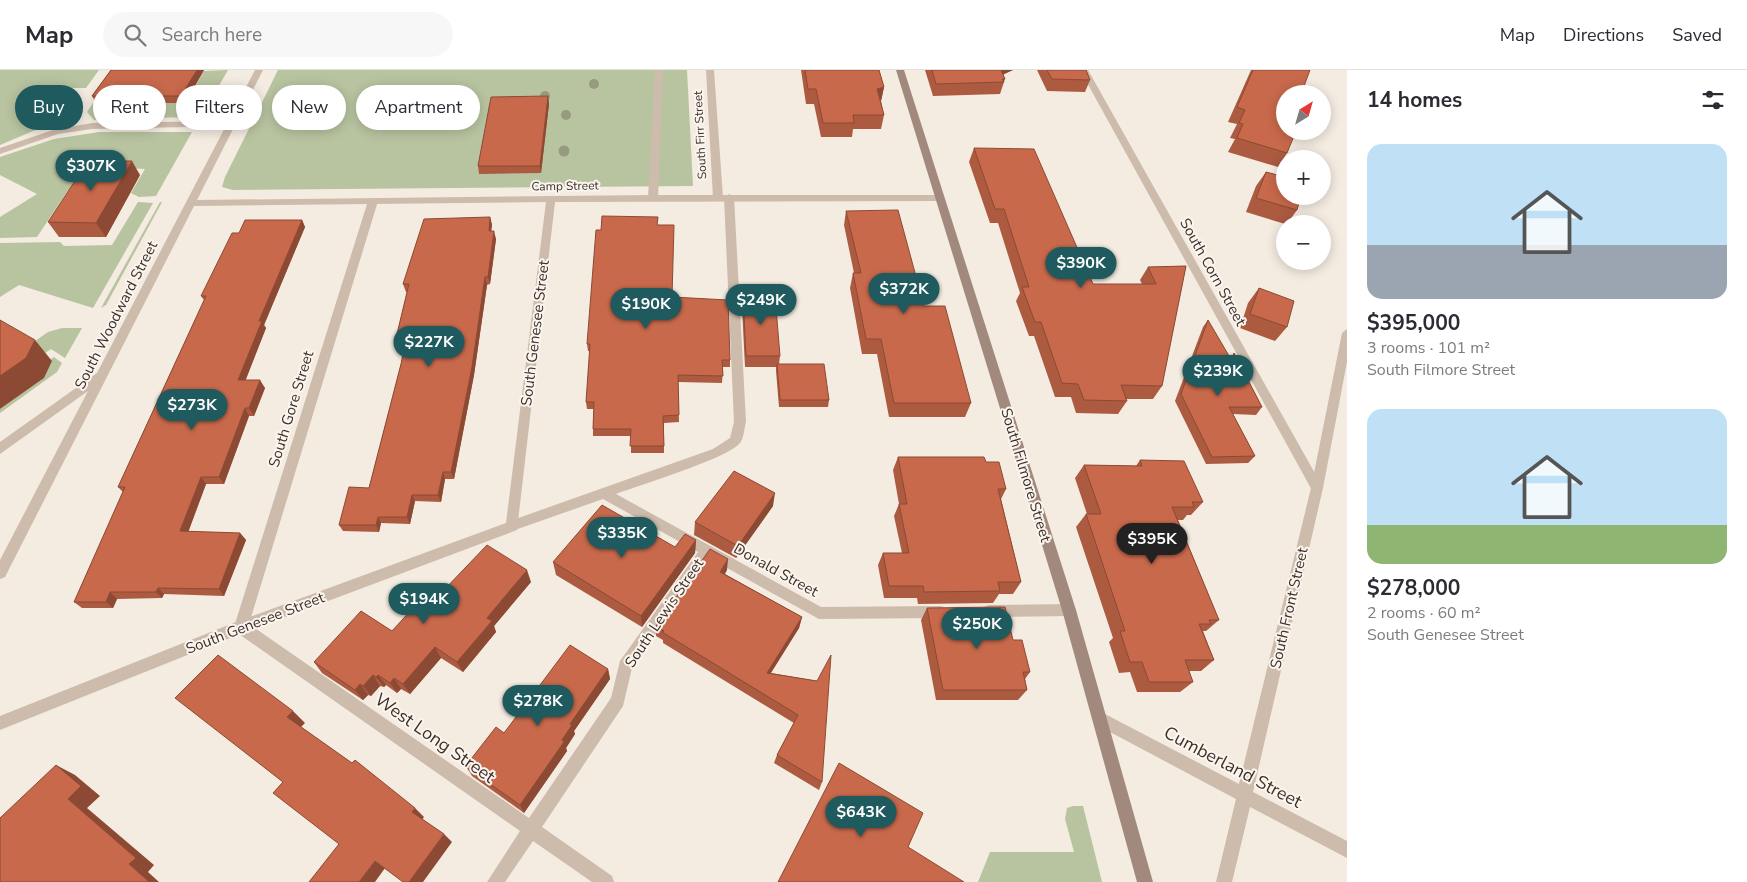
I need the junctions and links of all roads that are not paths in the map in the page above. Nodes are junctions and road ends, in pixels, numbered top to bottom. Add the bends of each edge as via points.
1 (259, 70) edge
2 (659, 70) edge
3 (710, 70) edge
4 (900, 70) edge
5 (1084, 70) edge
6 (251, 85) edge
7 (176, 125) edge
8 (228, 130) edge
9 (0, 151) edge
10 (729, 197) junction
11 (653, 198) junction
12 (718, 198) junction
13 (939, 198) junction
14 (551, 199) junction
15 (373, 201) junction
16 (191, 203) junction
17 (1346, 341) edge
18 (102, 374) junction
19 (0, 449) edge
20 (1317, 488) junction
21 (604, 493) junction
22 (512, 526) junction
23 (707, 550) junction
24 (0, 573) edge
25 (1069, 610) junction
26 (979, 611) edge
27 (959, 612) edge
28 (241, 627) junction
29 (1100, 719) junction
30 (0, 723) edge
31 (1244, 796) junction
32 (531, 830) junction
33 (1347, 850) edge
34 (495, 882) edge
35 (606, 882) edge
36 (1145, 882) edge
37 (1224, 882) edge

1 - 6 street, South Woodward Street
2 - 11 street
3 - 12 street, South Firr Street
4 - 13 street, South Filmore Street
5 - 20 street, South Corn Street
7 - 9 street via 92,126 56,132
8 - 16 street, South Woodward Street
10 - 12 street, Camp Street
10 - 13 street, Camp Street
10 - 21 street, South Genesee Street via 740,422 735,441 717,452
11 - 12 street, Camp Street
11 - 14 street, Camp Street
13 - 25 street, South Filmore Street
14 - 15 street, Camp Street
14 - 22 street, South Genesee Street
15 - 16 street, Camp Street
15 - 28 street, South Gore Street
16 - 18 street, South Woodward Street
17 - 20 street, South Front Street
18 - 19 street
18 - 24 street, South Woodward Street
20 - 31 street, South Front Street
21 - 22 street, South Genesee Street
21 - 23 street, Donald Street
22 - 28 street, South Genesee Street
23 - 27 street, Donald Street via 819,613
23 - 32 street, South Lewis Street via 626,666 618,701
25 - 26 street
25 - 29 street, South Filmore Street
28 - 30 street, South Genesee Street
28 - 32 street, West Long Street
29 - 31 street, Cumberland Street
29 - 36 street, South Filmore Street
31 - 33 street, Cumberland Street
31 - 37 street, South Front Street
32 - 34 street, South Lewis Street
32 - 35 street, West Long Street

